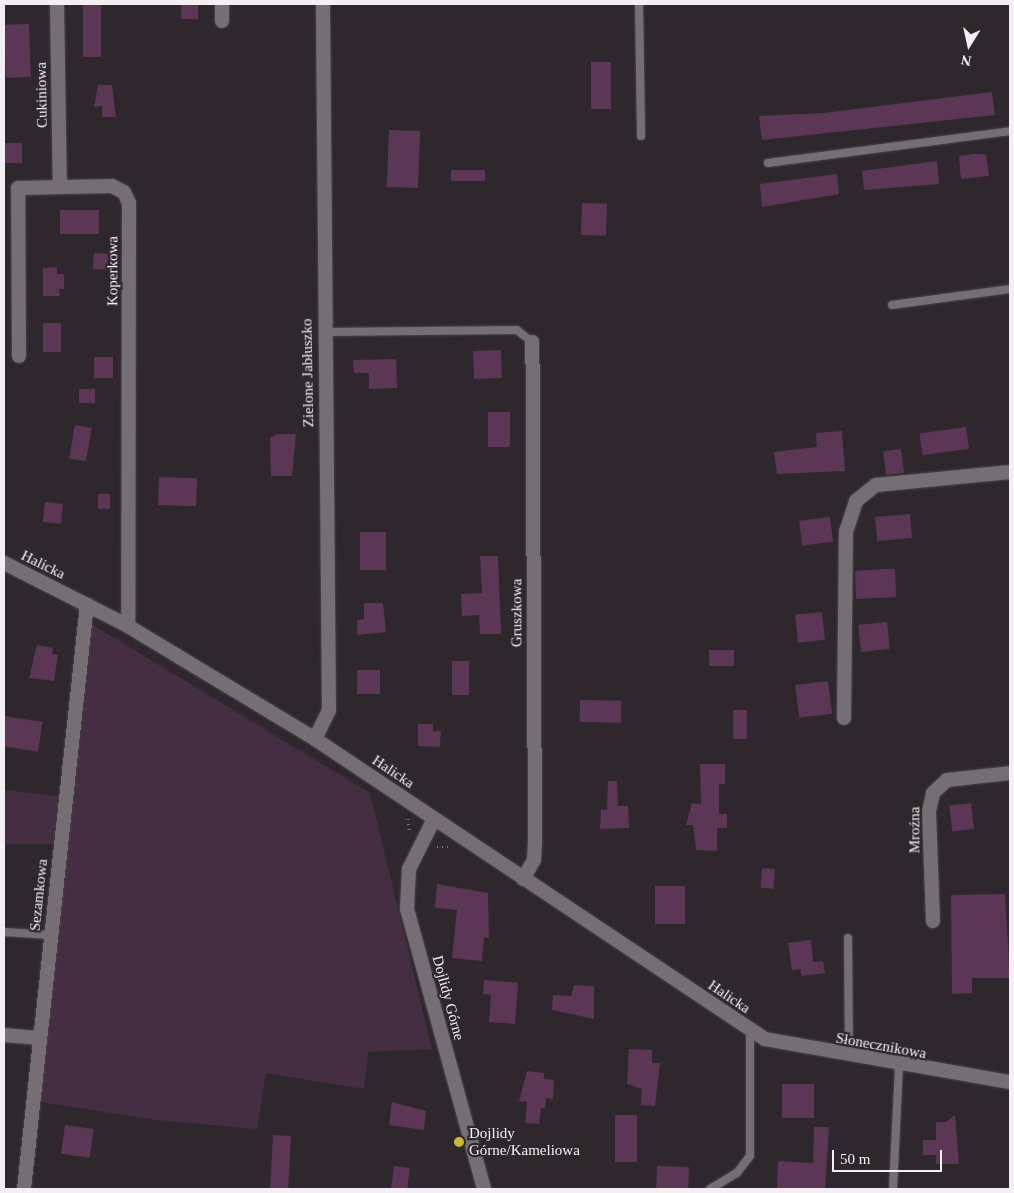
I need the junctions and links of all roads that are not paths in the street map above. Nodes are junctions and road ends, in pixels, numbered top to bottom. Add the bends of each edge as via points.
1 (57, 4) edge
2 (222, 4) edge
3 (323, 4) edge
4 (639, 4) edge
5 (222, 21) dead end
6 (1010, 131) edge
7 (641, 136) dead end
8 (768, 163) dead end
9 (60, 185) junction
10 (1010, 289) edge
11 (892, 305) dead end
12 (323, 332) junction
13 (532, 342) joint
14 (19, 356) dead end
15 (1010, 472) edge
16 (4, 563) edge
17 (87, 604) junction
18 (128, 626) junction
19 (844, 718) dead end
20 (316, 739) junction
21 (1010, 773) edge
22 (434, 819) junction
23 (523, 879) junction
24 (933, 921) dead end
25 (4, 932) edge
26 (51, 935) junction
27 (848, 938) dead end
28 (750, 1030) junction
29 (4, 1035) edge
30 (40, 1038) junction
31 (849, 1057) junction
32 (899, 1066) junction
33 (1010, 1082) edge
34 (24, 1189) edge
35 (484, 1189) edge
36 (710, 1189) edge
37 (893, 1189) edge

1 - 9 street, Cukiniowa
2 - 5 street
3 - 12 street, Zielone Jabłuszko
4 - 7 lane
6 - 8 lane
9 - 14 street, Koperkowa via 18,188
9 - 18 street, Koperkowa via 112,186 124,192 129,203
10 - 11 lane
12 - 13 lane via 517,330
12 - 20 street, Zielone Jabłuszko via 329,710
13 - 23 street, Gruszkowa via 535,841 534,860
15 - 19 street via 876,485 856,502 846,532
16 - 17 street, Halicka
17 - 18 street, Halicka
17 - 26 street, Sezamkowa
18 - 20 street, Halicka
20 - 22 street, Halicka
21 - 24 street, Mroźna via 947,780 932,793 929,811
22 - 23 street, Halicka
22 - 35 street, Dojlidy Górne via 409,869 407,910
23 - 28 street, Halicka
25 - 26 lane
26 - 30 street, Sezamkowa
27 - 31 lane
28 - 31 street, Słonecznikowa via 776,1043
28 - 36 lane via 750,1156 737,1172
29 - 30 street
30 - 34 street, Sezamkowa
31 - 32 street, Słonecznikowa
32 - 33 street, Słonecznikowa
32 - 37 lane

